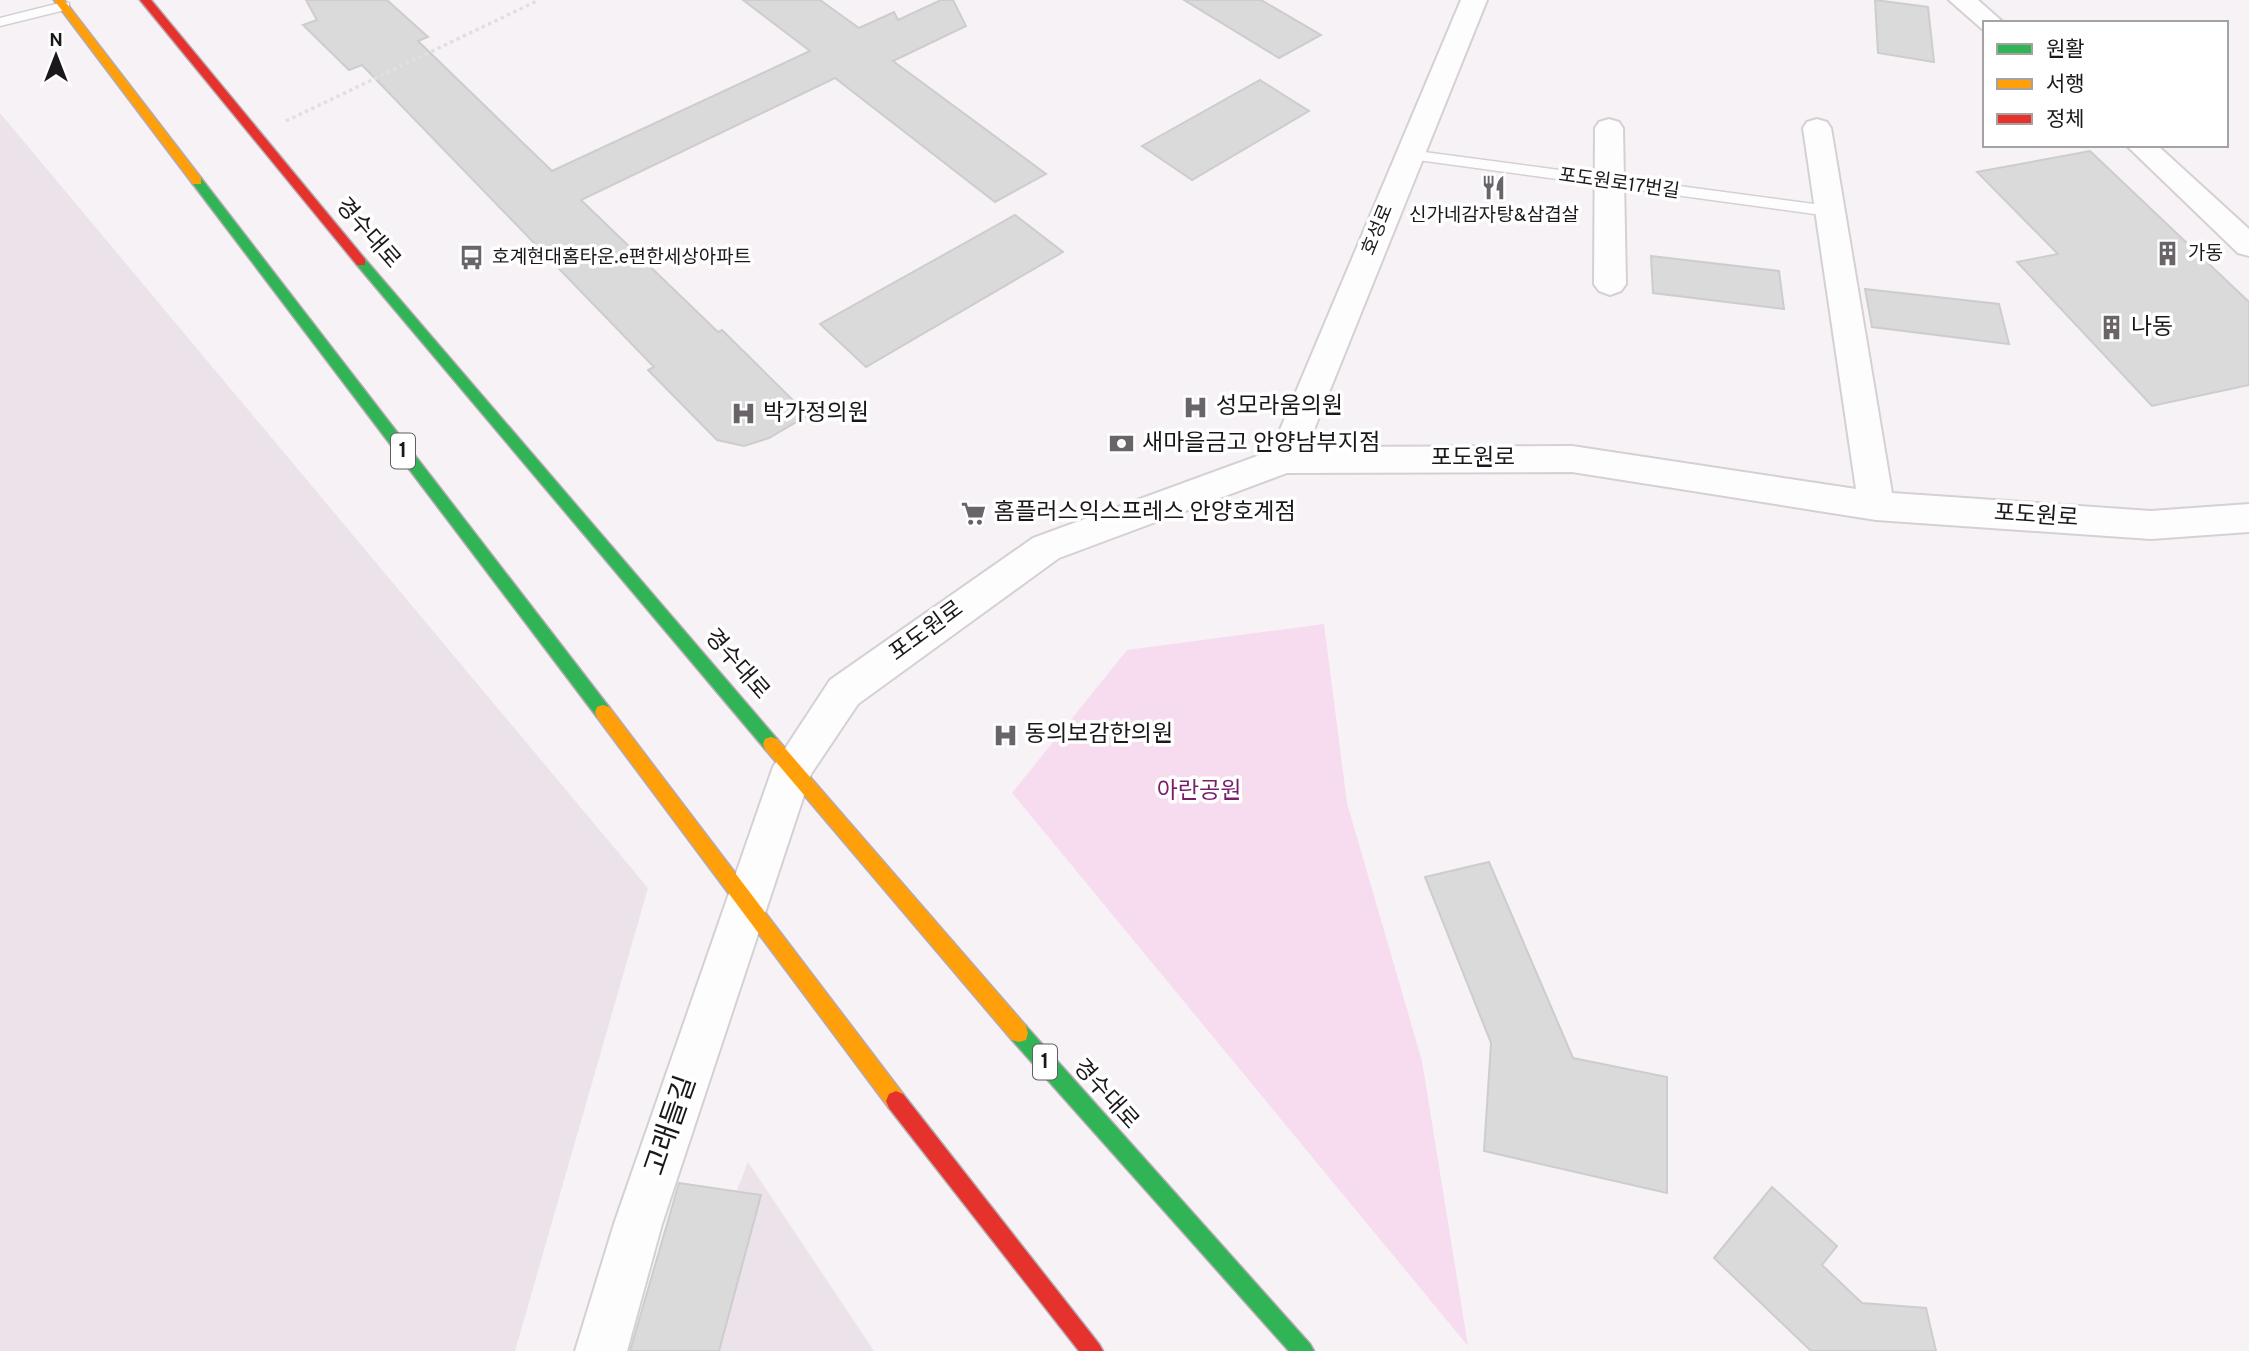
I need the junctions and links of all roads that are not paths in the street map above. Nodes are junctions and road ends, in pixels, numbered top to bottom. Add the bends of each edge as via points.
1 (145, 0) edge
2 (1474, 0) edge
3 (1962, 0) edge
4 (61, 3) edge
5 (1988, 21) edge
6 (0, 22) edge
7 (1609, 128) dead end
8 (1817, 128) dead end
9 (2142, 147) edge
10 (1409, 155) junction
11 (1607, 183) junction
12 (1829, 211) junction
13 (2249, 246) edge
14 (1610, 284) dead end
15 (1285, 460) junction
16 (1877, 506) junction
17 (2249, 518) edge
18 (793, 767) junction
19 (748, 902) junction
20 (601, 1351) edge
21 (1092, 1351) edge
22 (1303, 1351) edge

1 - 18 main road, 경수대로 / 1 via 254,136
2 - 10 street, 호성로
3 - 5 street
4 - 6 lane
4 - 19 main road, 1
7 - 11 street
8 - 12 street
9 - 13 street
10 - 11 lane, 포도원로17번길
10 - 15 street, 호성로
11 - 12 lane, 포도원로17번길
11 - 14 street
12 - 16 street
15 - 16 street, 포도원로 via 1572,459
15 - 18 street, 포도원로 via 1046,548 844,692
16 - 17 street, 포도원로 via 2151,525
18 - 19 street, 포도원로
18 - 22 main road, 경수대로 / 1 via 955,961
19 - 20 street, 고래들길 via 638,1224
19 - 21 main road, 1 via 853,1046

